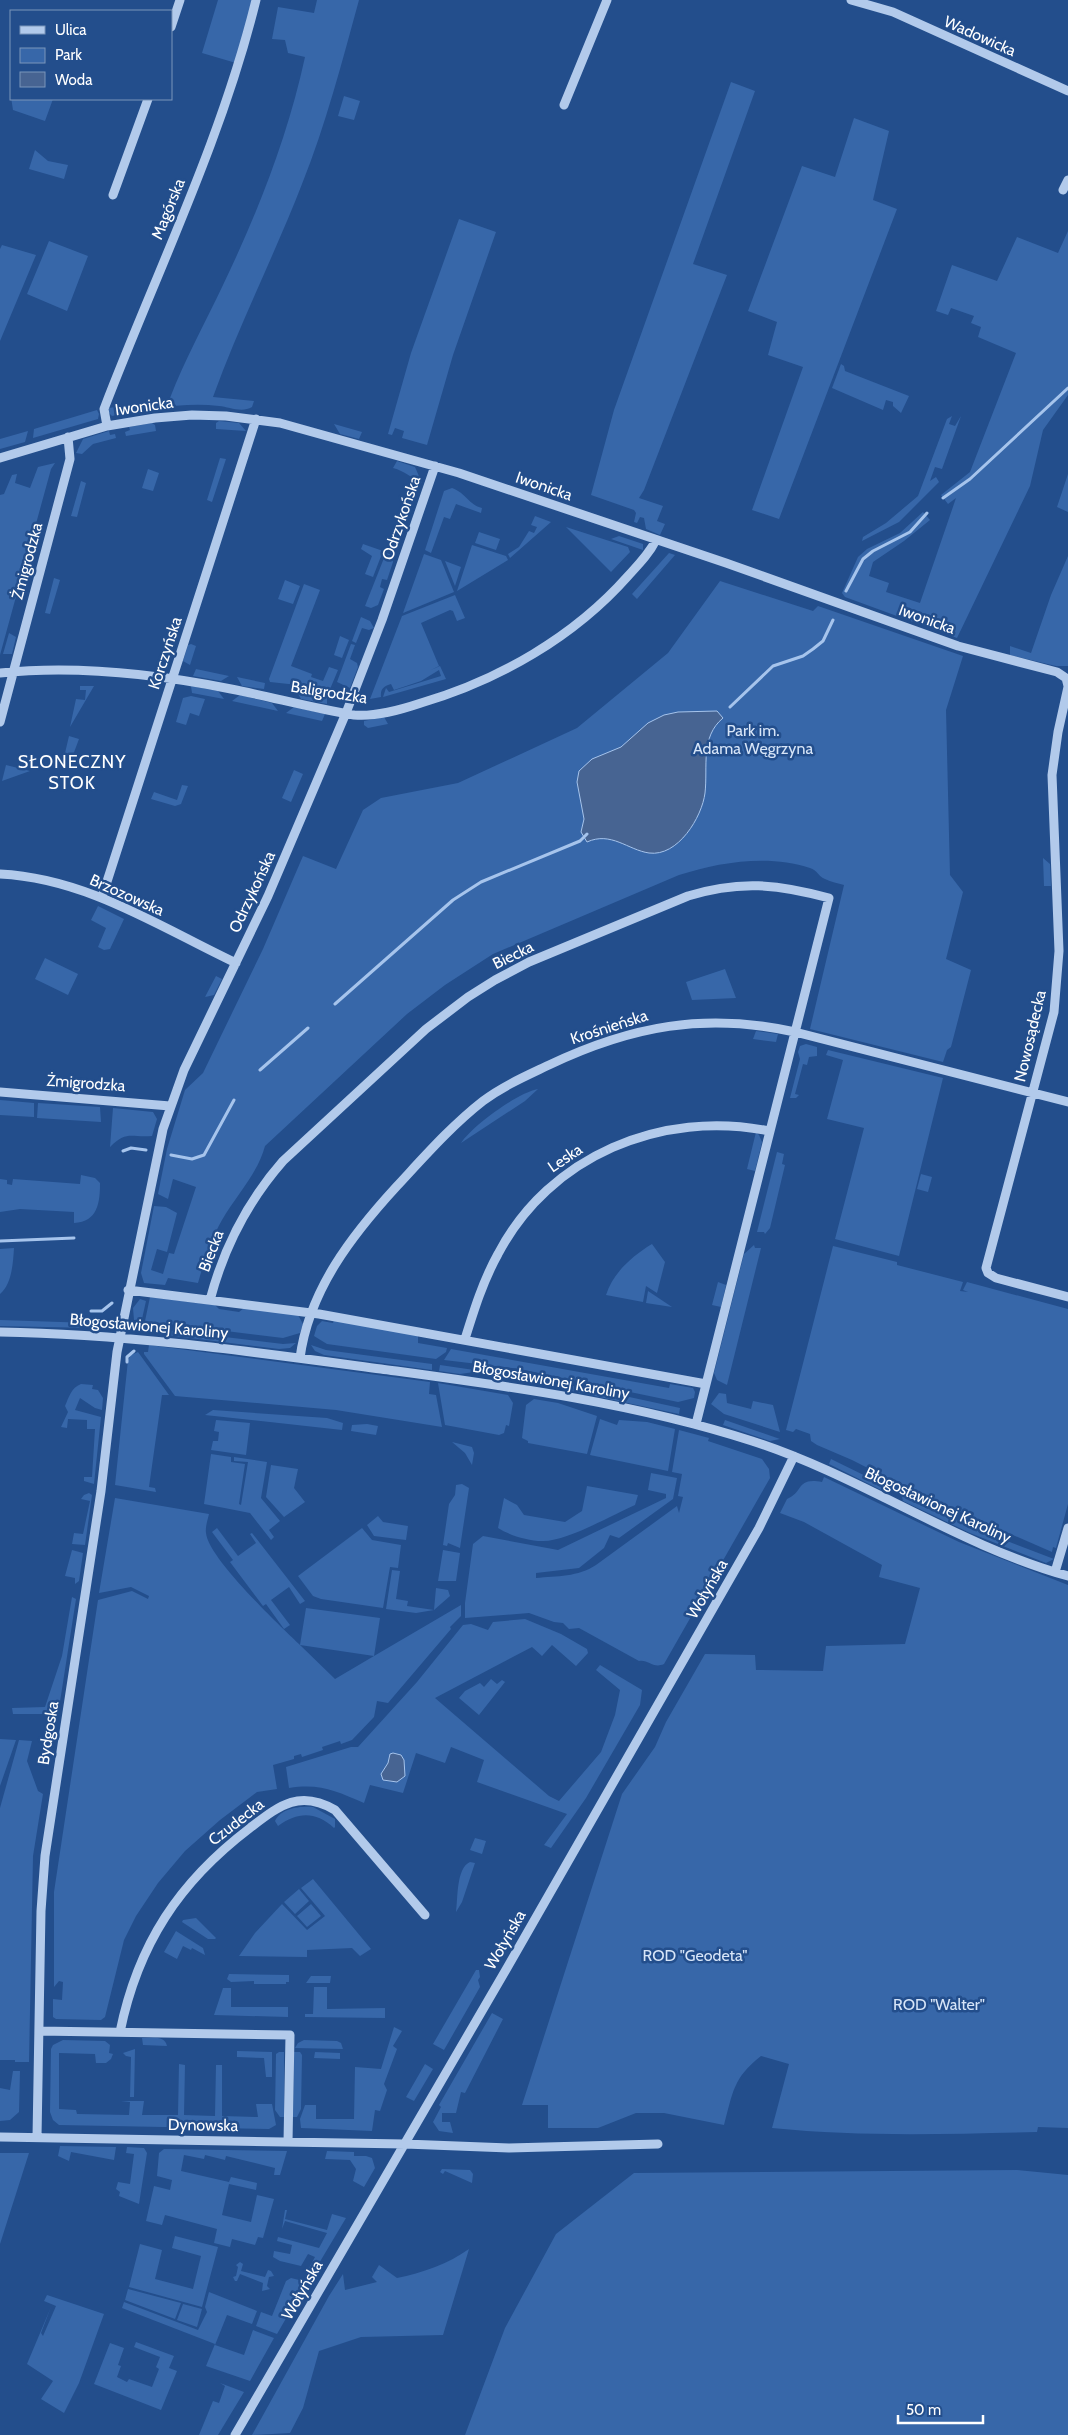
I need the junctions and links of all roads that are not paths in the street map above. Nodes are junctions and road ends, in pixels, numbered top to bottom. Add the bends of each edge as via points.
1 (180, 0) edge
2 (256, 0) edge
3 (607, 0) edge
4 (855, 1) edge
5 (172, 24) edge
6 (1068, 92) edge
7 (148, 100) edge
8 (564, 105) dead end
9 (1068, 180) edge
10 (1063, 190) dead end
11 (113, 195) dead end
12 (256, 419) junction
13 (107, 426) junction
14 (68, 437) junction
15 (0, 458) edge
16 (434, 466) junction
17 (656, 540) junction
18 (12, 672) junction
19 (0, 673) edge
20 (172, 678) junction
21 (1067, 684) edge
22 (346, 714) junction
23 (0, 722) edge
24 (0, 874) edge
25 (102, 897) junction
26 (236, 963) junction
27 (794, 1032) junction
28 (0, 1092) edge
29 (1032, 1092) junction
30 (1068, 1102) edge
31 (170, 1106) junction
32 (769, 1131) junction
33 (128, 1290) junction
34 (1068, 1297) edge
35 (210, 1300) junction
36 (313, 1313) junction
37 (0, 1332) edge
38 (120, 1337) junction
39 (466, 1339) junction
40 (300, 1358) junction
41 (706, 1384) junction
42 (696, 1424) junction
43 (794, 1456) junction
44 (1068, 1528) edge
45 (1055, 1572) junction
46 (1068, 1576) edge
47 (425, 1915) dead end
48 (39, 2031) junction
49 (120, 2032) junction
50 (0, 2137) edge
51 (37, 2137) junction
52 (288, 2142) junction
53 (405, 2144) junction
54 (658, 2144) dead end
55 (235, 2435) edge

1 - 5 street
2 - 13 street, Magórska via 232,88 104,409
3 - 8 street
4 - 6 street, Wadowicka via 898,14
7 - 11 street
9 - 10 street
12 - 13 street, Iwonicka via 192,415
12 - 16 street, Iwonicka
12 - 20 street, Korczyńska
13 - 14 street, Iwonicka
14 - 15 street, Iwonicka
14 - 18 street, Żmigrodzka via 70,459
16 - 17 street, Iwonicka
16 - 22 street, Odrzykońska
17 - 21 street, Iwonicka via 958,646 1057,672
17 - 22 street, Baligrodzka via 647,556 590,614 527,658 456,693 395,711 363,716
18 - 19 street, Baligrodzka
18 - 20 street, Baligrodzka via 78,671
18 - 23 street, Żmigrodzka
20 - 22 street, Baligrodzka
20 - 25 street, Korczyńska
21 - 29 street, Nowosądecka via 1052,775 1058,978 1054,1012
22 - 26 street, Odrzykońska
24 - 25 street, Brzozowska via 38,878
25 - 26 street, Brzozowska
26 - 31 street, Odrzykońska
27 - 29 street, Krośnieńska
27 - 32 street
27 - 35 street, Biecka via 829,898 764,884 705,891 529,962 495,980 439,1018 283,1161 263,1184 234,1231
27 - 36 street, Krośnieńska via 725,1022 654,1027 599,1043 502,1088 459,1121 365,1220 342,1252
28 - 31 street, Żmigrodzka
29 - 30 street, Krośnieńska
29 - 34 street, Nowosądecka via 986,1268 996,1278
31 - 33 street, Odrzykońska
32 - 39 street, Leska via 708,1125 663,1130 611,1147 574,1169 530,1207 508,1236 486,1278
32 - 41 street
33 - 35 street
33 - 38 street, Odrzykońska
35 - 36 street
36 - 39 street
36 - 40 street, Krośnieńska
37 - 38 street, Błogosławionej Karoliny
38 - 40 street, Błogosławionej Karoliny
38 - 48 street, Bydgoska via 101,1491 44,1856
39 - 41 street
40 - 42 street, Błogosławionej Karoliny via 547,1393
41 - 42 street
42 - 43 street, Błogosławionej Karoliny
43 - 45 street, Błogosławionej Karoliny via 955,1533
43 - 53 street, Wołyńska via 759,1528
44 - 45 street
45 - 46 street, Błogosławionej Karoliny
47 - 49 street, Czudecka via 335,1810 316,1801 289,1802 275,1809 217,1854 174,1903 154,1934 136,1974
48 - 49 street
48 - 51 street, Bydgoska
49 - 52 street via 290,2035
50 - 51 street, Dynowska
51 - 52 street, Dynowska
52 - 53 street, Dynowska
53 - 54 street, Dynowska via 541,2148
53 - 55 street, Wołyńska

